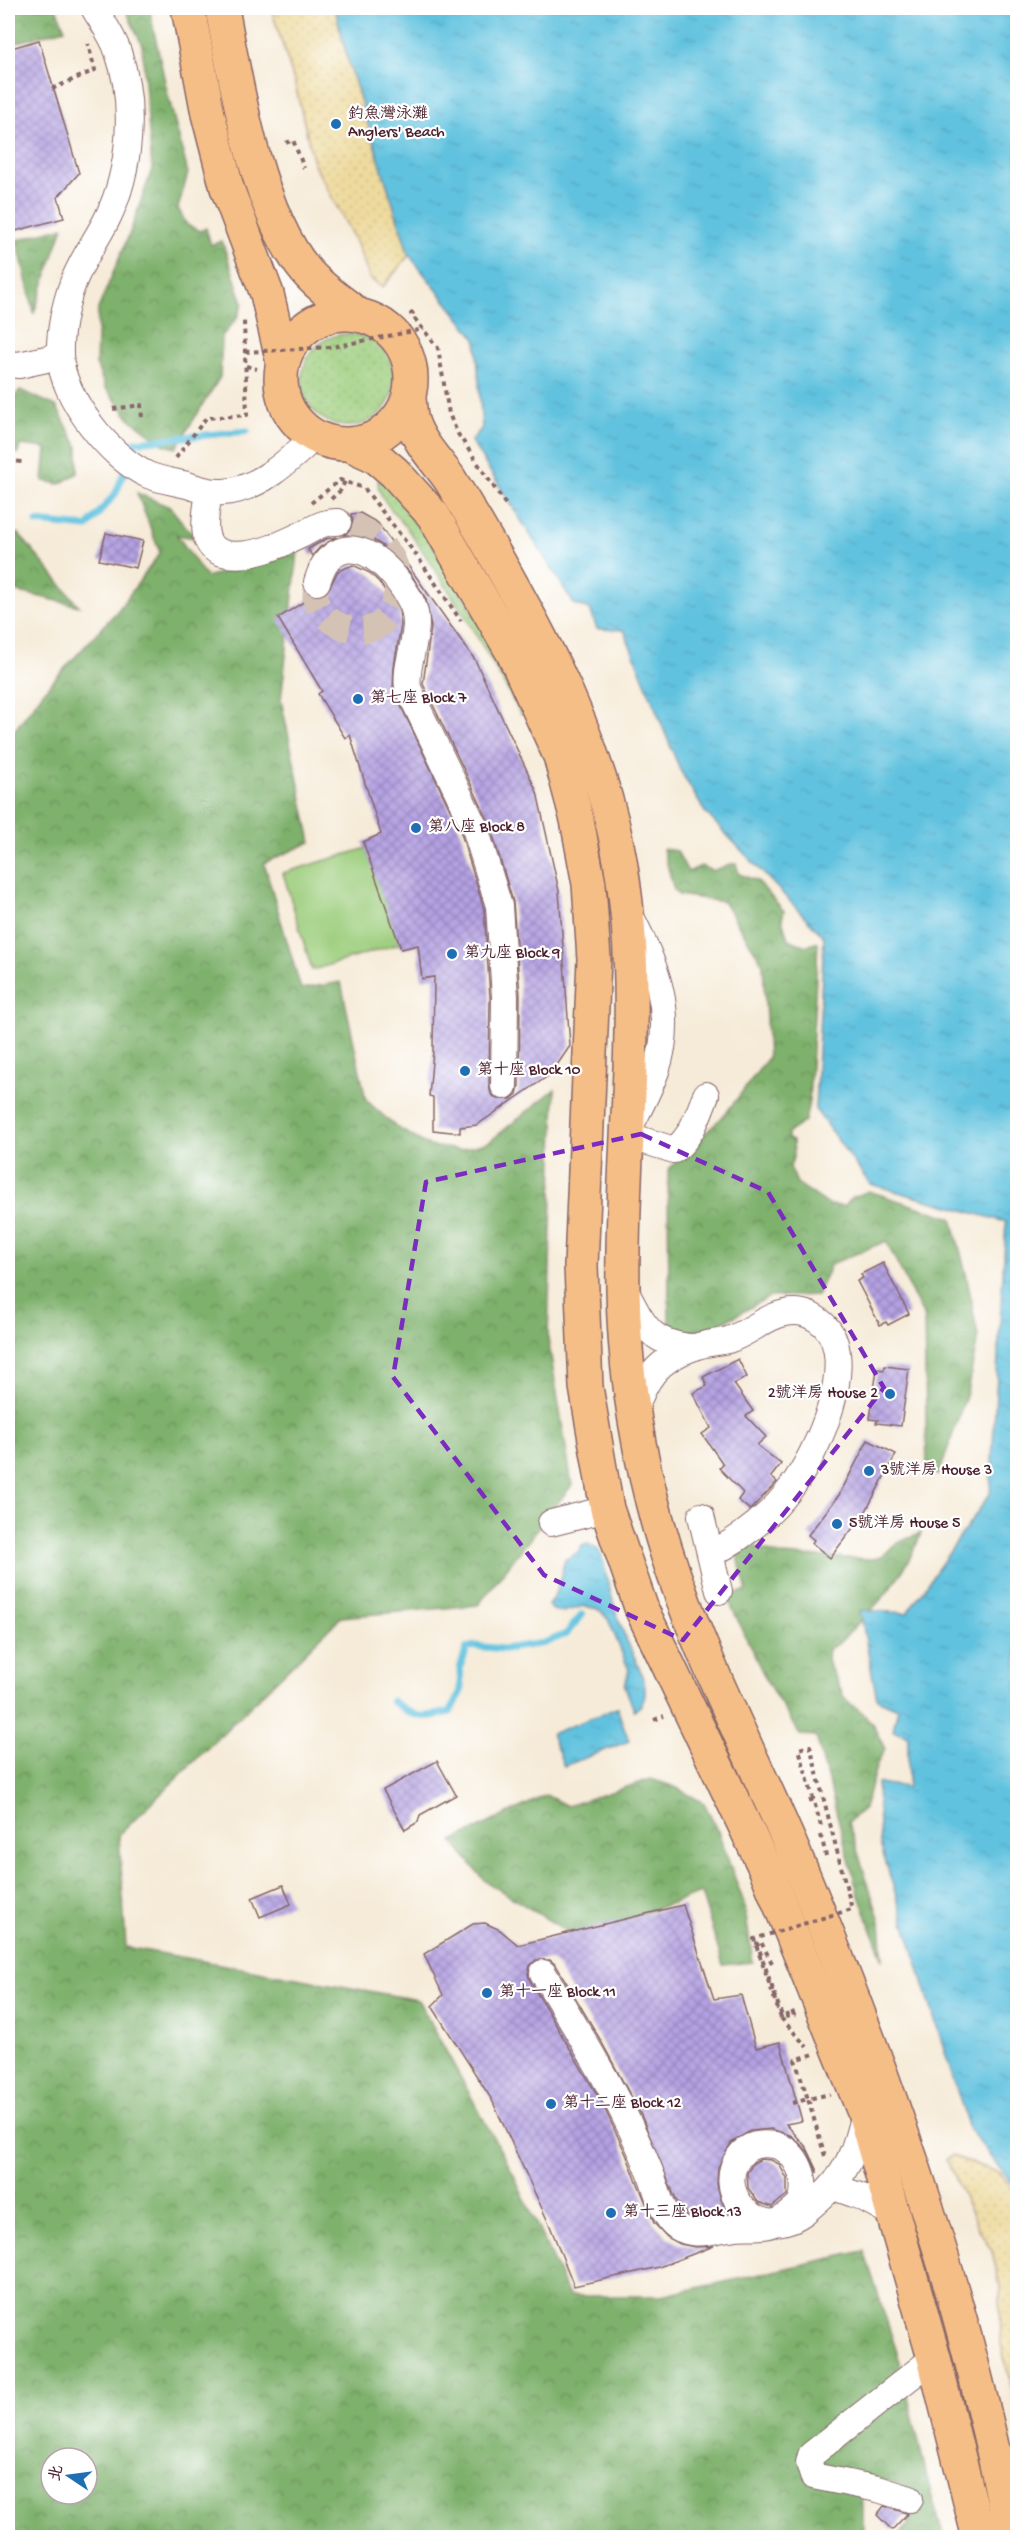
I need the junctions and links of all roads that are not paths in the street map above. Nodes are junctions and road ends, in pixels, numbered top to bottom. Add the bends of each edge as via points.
1 (94, 8) edge
2 (188, 8) edge
3 (222, 8) edge
4 (358, 315) junction
5 (60, 356) junction
6 (268, 364) junction
7 (11, 367) edge
8 (409, 399) junction
9 (314, 437) junction
10 (351, 445) junction
11 (209, 492) junction
12 (338, 522) tunnel mouth
13 (317, 582) tunnel mouth
14 (504, 1086) dead end
15 (706, 1095) dead end
16 (627, 1135) junction
17 (623, 1287) junction
18 (693, 1347) junction
19 (633, 1414) junction
20 (607, 1509) junction
21 (701, 1516) dead end
22 (551, 1523) dead end
23 (711, 1554) junction
24 (719, 1591) dead end
25 (543, 1973) dead end
26 (864, 2112) junction
27 (834, 2187) junction
28 (893, 2214) junction
29 (934, 2358) junction
30 (910, 2499) dead end
31 (979, 2538) edge
32 (1011, 2538) edge

1 - 5 street via 99,38 118,51 129,106 126,158 121,186 108,218 72,284
2 - 6 main road via 207,114 227,188 267,294
3 - 4 main road via 246,128 278,221 305,270
4 - 6 main road via 344,312 308,326
4 - 8 main road via 374,319 399,340 412,379
5 - 7 street
5 - 11 street via 68,388 112,449 147,474
6 - 9 main road via 280,380 290,413
8 - 10 main road via 387,431 370,441
8 - 16 main road via 412,423 467,506 556,666 587,737 610,813 627,909 630,957 632,1054
9 - 10 main road via 332,444
9 - 11 street via 292,458 255,482 239,489
10 - 20 main road via 375,456 394,472 433,515 513,653 560,756 577,820 589,884 594,958 581,1266 586,1387
11 - 12 street via 206,536 210,547 220,553 240,556 260,552 323,524
13 - 14 street via 328,558 349,549 374,557 388,569 413,606 408,688 475,828 499,906 505,997
15 - 16 street via 689,1134 674,1150
16 - 17 main road
17 - 18 street via 643,1325 656,1337 674,1346
17 - 19 main road
18 - 19 street via 652,1373 642,1387
18 - 23 street via 730,1340 770,1318 793,1312 821,1322 832,1335 836,1349 836,1373 827,1417 802,1472 769,1513
19 - 32 main road via 651,1499 680,1593 802,1869 891,2099 953,2299
20 - 22 street
20 - 26 main road via 642,1610 766,1870
21 - 23 street
23 - 24 street
25 - 27 street via 600,2069 649,2170 666,2216 682,2229 699,2234 784,2222 801,2215
26 - 27 street via 853,2155
26 - 28 main road
27 - 28 street
28 - 29 main road
29 - 30 street via 811,2455 809,2463 813,2476 823,2480
29 - 31 main road

